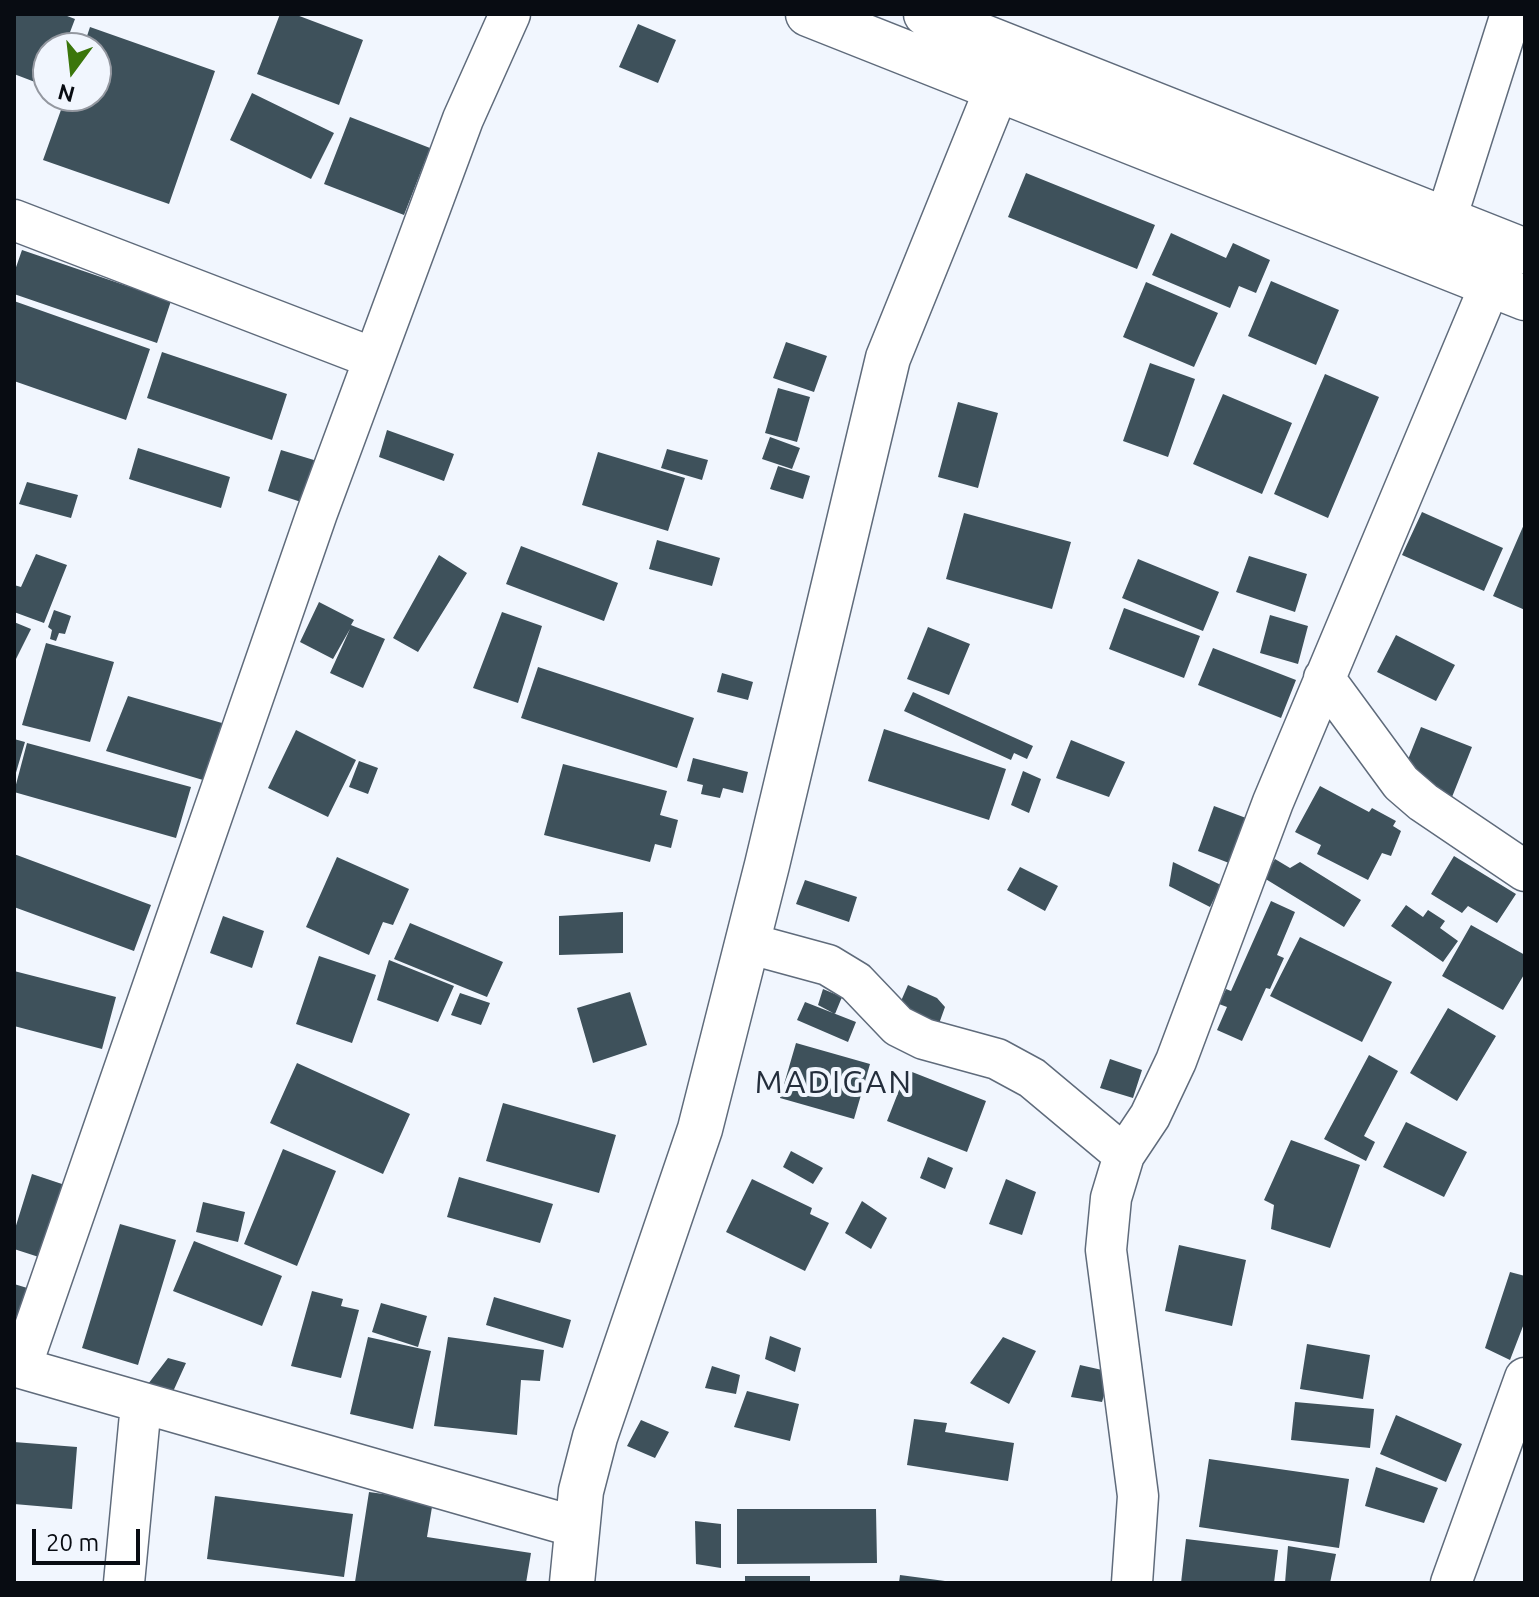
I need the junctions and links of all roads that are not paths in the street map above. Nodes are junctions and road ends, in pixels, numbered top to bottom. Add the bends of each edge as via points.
1 (510, 14) edge
2 (808, 14) edge
3 (926, 14) edge
4 (1511, 14) edge
5 (997, 89) junction
6 (14, 220) edge
7 (1445, 222) junction
8 (1525, 251) edge
9 (1508, 290) edge
10 (373, 358) junction
11 (1324, 678) junction
12 (1525, 871) edge
13 (747, 943) junction
14 (1124, 1155) junction
15 (17, 1366) edge
16 (1525, 1378) edge
17 (141, 1404) junction
18 (576, 1527) junction
19 (124, 1583) edge
20 (572, 1583) edge
21 (1132, 1583) edge
22 (1451, 1583) edge

1 - 10 street via 463,119
2 - 5 street
3 - 7 street
4 - 7 street
5 - 9 street
5 - 13 street via 888,358
6 - 10 street
7 - 8 street
9 - 11 street
10 - 15 street
11 - 12 street via 1401,783
11 - 14 street via 1176,1061
13 - 14 street via 828,965 856,982 898,1026 924,1039 997,1059 1032,1078
13 - 18 street via 686,1176 595,1437
14 - 21 street via 1111,1198 1106,1250 1138,1496
15 - 17 street
16 - 22 street
17 - 18 street
17 - 19 street
18 - 20 street

